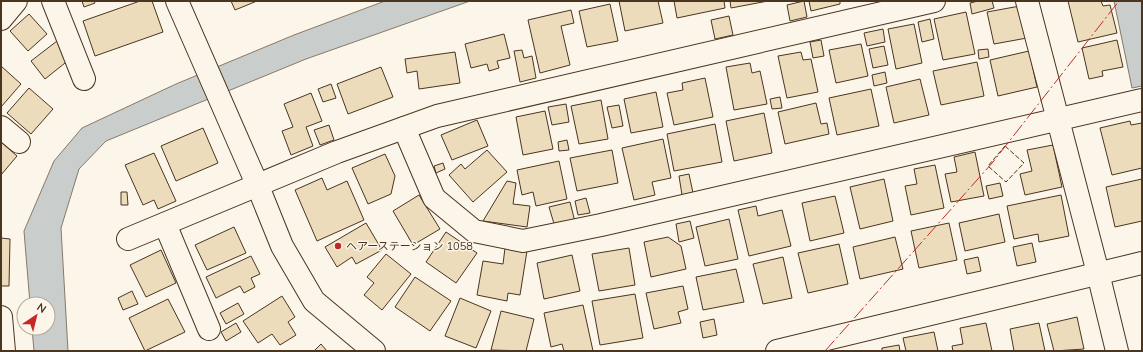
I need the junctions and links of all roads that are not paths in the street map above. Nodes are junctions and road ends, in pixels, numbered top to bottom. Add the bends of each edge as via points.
1 (16, 1) edge
2 (53, 1) edge
3 (177, 1) edge
4 (934, 1) edge
5 (1027, 1) edge
6 (1, 19) edge
7 (84, 79) dead end
8 (1142, 100) edge
9 (1058, 120) junction
10 (1, 127) edge
11 (404, 128) junction
12 (19, 142) dead end
13 (257, 184) junction
14 (165, 224) junction
15 (128, 239) dead end
16 (1142, 263) edge
17 (1098, 273) junction
18 (1, 317) edge
19 (209, 329) dead end
20 (369, 349) edge
21 (4, 351) edge
22 (777, 351) edge
23 (1117, 351) edge

1 - 6 street
2 - 7 street
3 - 13 street
4 - 11 street via 436,116
5 - 9 street
8 - 9 street
9 - 11 street via 523,242 474,231 434,198
9 - 17 street
10 - 12 street
11 - 13 street
13 - 14 street
13 - 20 street via 282,246 314,301
14 - 15 street
14 - 19 street
16 - 17 street
17 - 22 street
17 - 23 street
18 - 21 street

